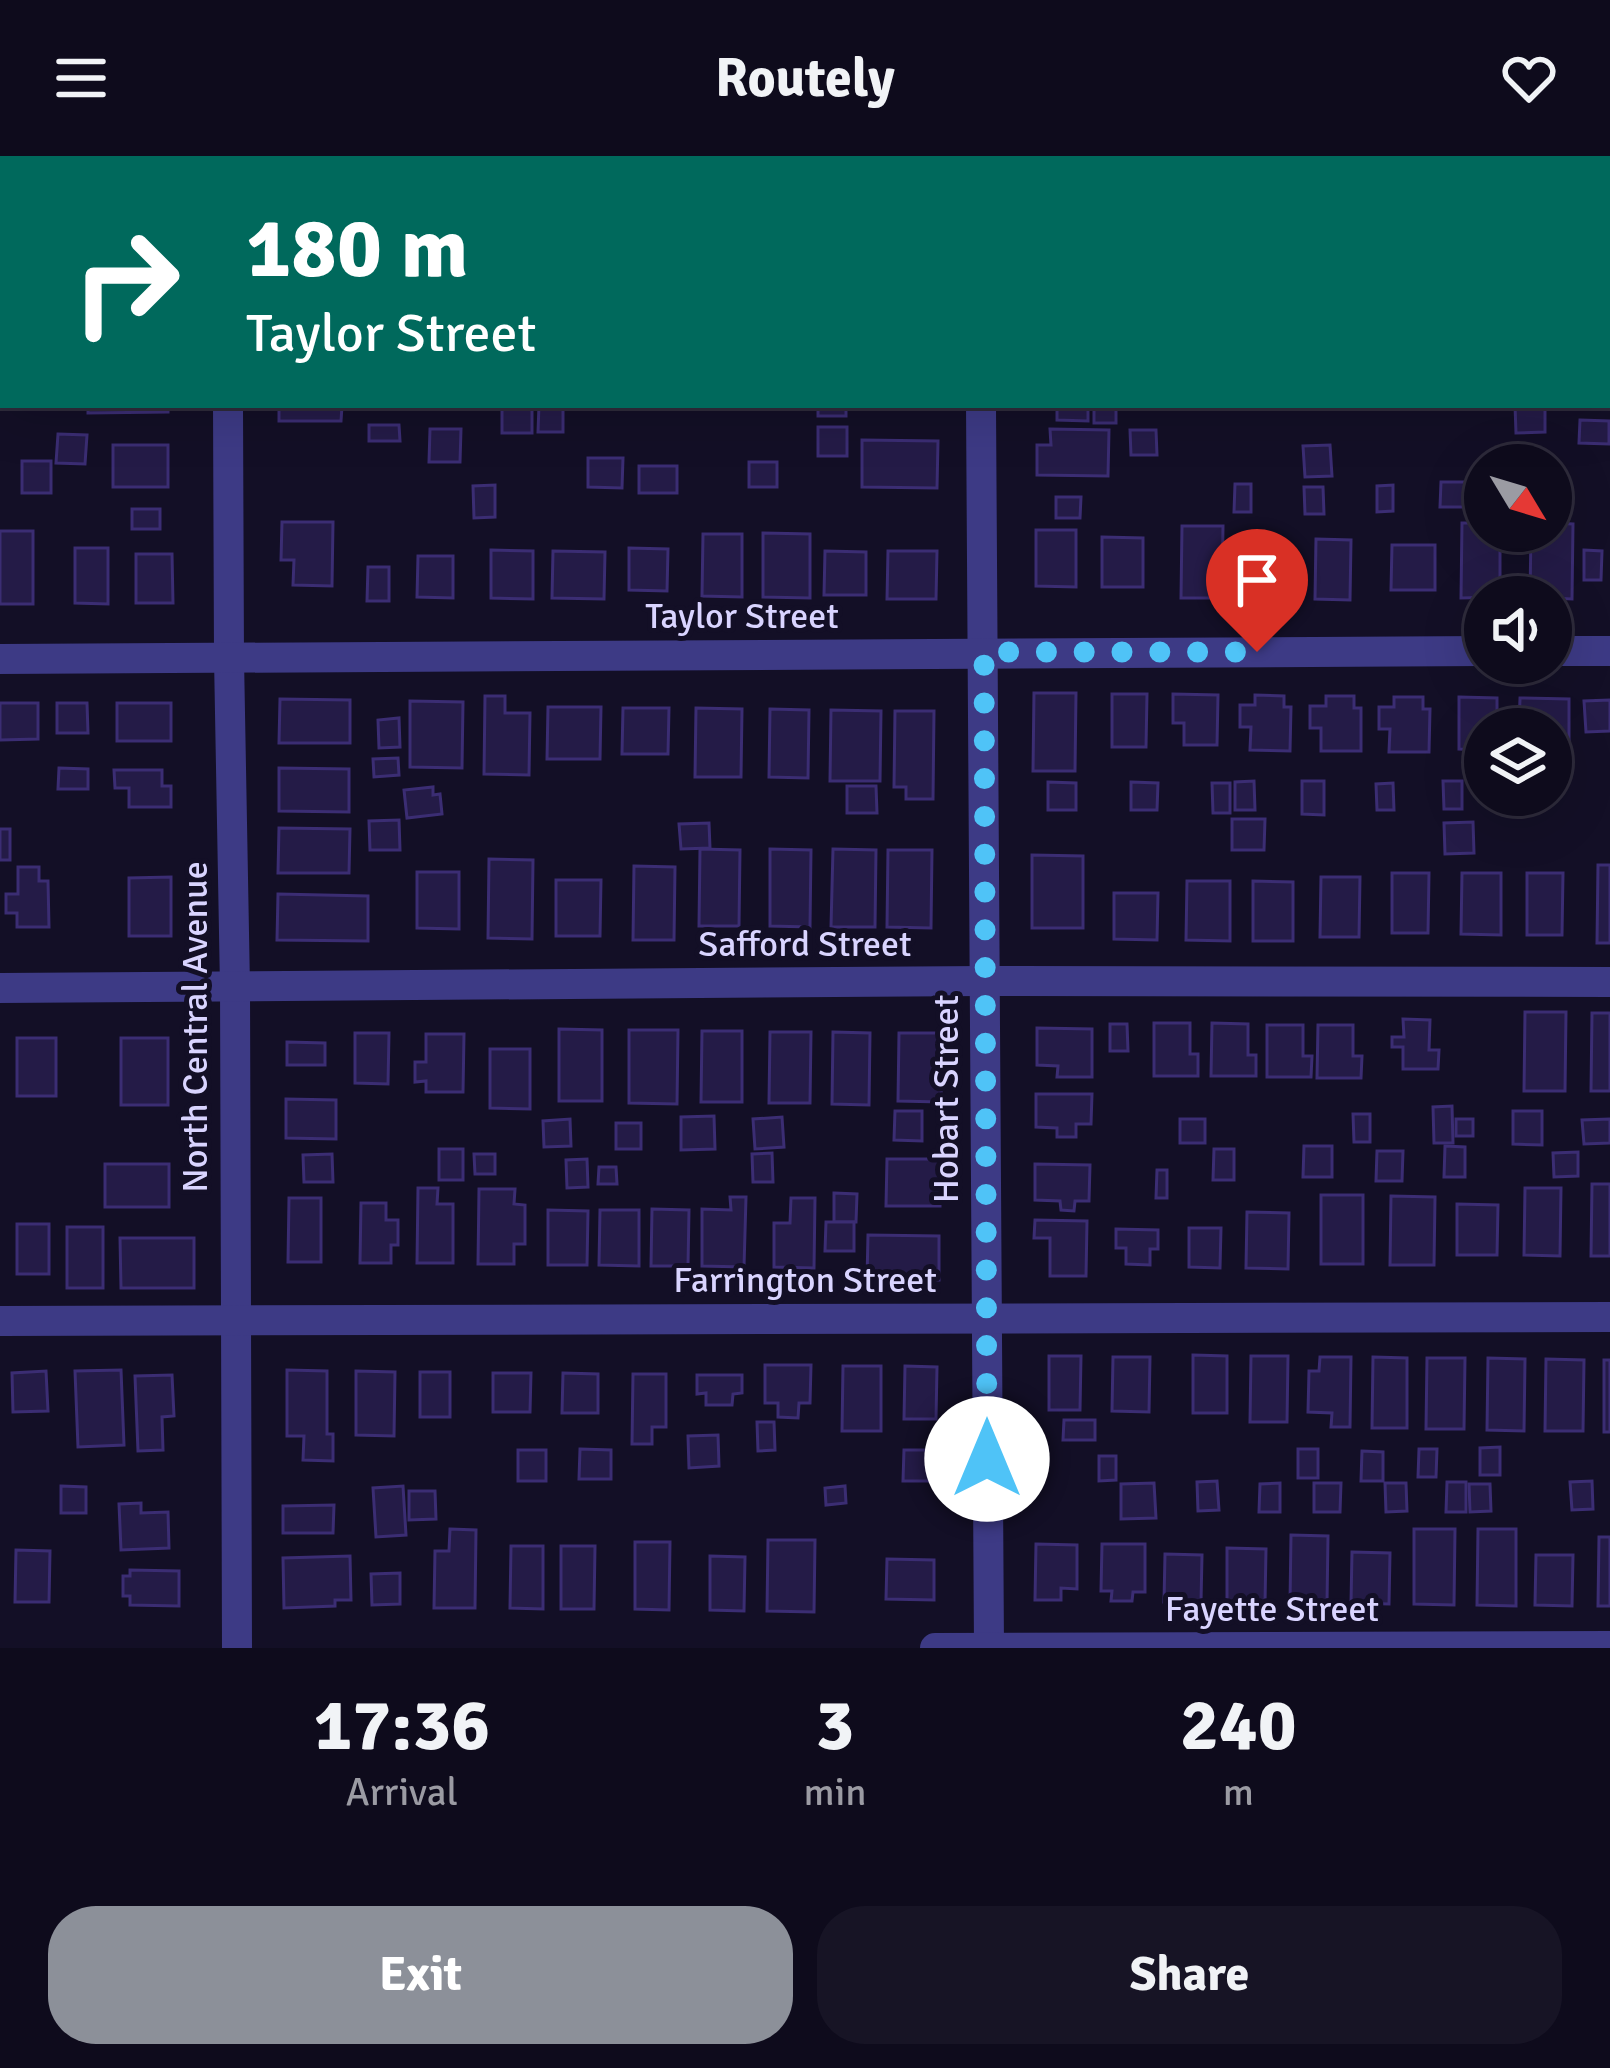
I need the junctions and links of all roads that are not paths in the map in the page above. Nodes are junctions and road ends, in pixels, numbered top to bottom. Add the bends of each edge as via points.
1 (228, 408) edge
2 (981, 408) edge
3 (1464, 651) edge
4 (1572, 651) edge
5 (1610, 651) edge
6 (984, 652) junction
7 (0, 658) edge
8 (229, 658) junction
9 (984, 981) junction
10 (1610, 982) edge
11 (235, 987) junction
12 (0, 988) edge
13 (1610, 1317) edge
14 (986, 1318) junction
15 (234, 1319) junction
16 (0, 1321) edge
17 (1610, 1646) edge
18 (238, 1648) edge
19 (934, 1648) edge
20 (989, 1648) edge

1 - 8 street, North Central Avenue
2 - 6 street, Hobart Street
3 - 6 street, Taylor Street
4 - 5 street
6 - 8 street, Taylor Street
6 - 9 street, Hobart Street
7 - 8 street, Taylor Street
8 - 11 street, North Central Avenue
9 - 10 street, Safford Street
9 - 11 street, Safford Street
9 - 14 street, Hobart Street
11 - 12 street, Safford Street
11 - 15 street, North Central Avenue
13 - 14 street, Farrington Street
14 - 15 street, Farrington Street
14 - 20 street, Hobart Street
15 - 16 street, Farrington Street
15 - 18 street, North Central Avenue
17 - 20 street, Fayette Street
19 - 20 street, Fayette Street

